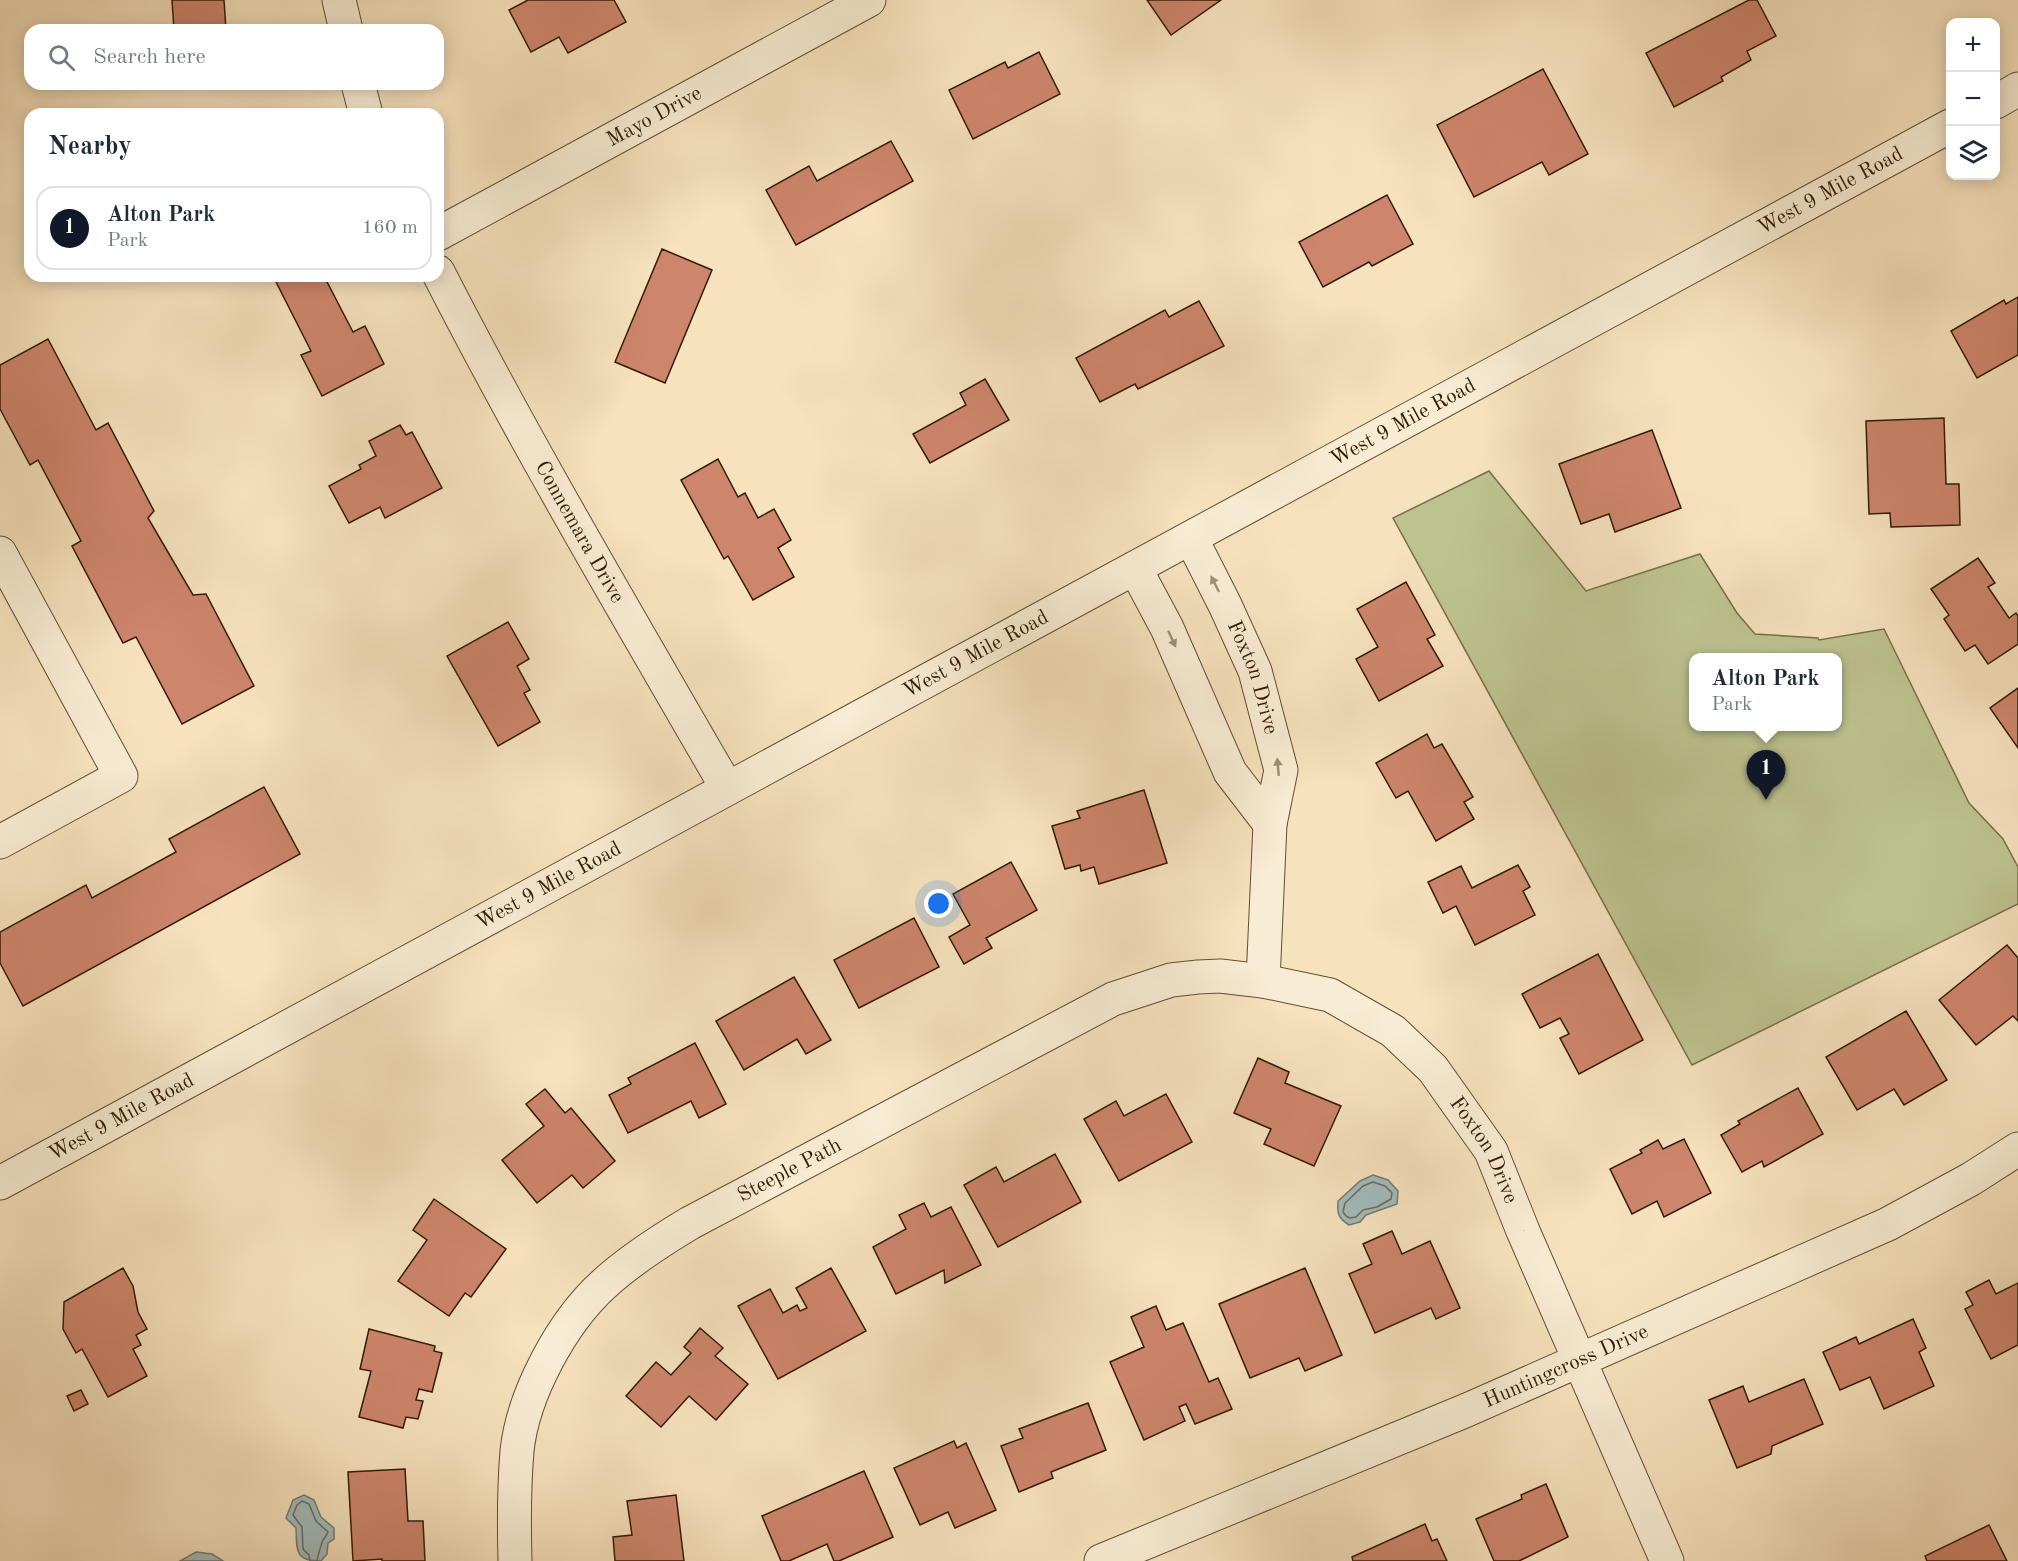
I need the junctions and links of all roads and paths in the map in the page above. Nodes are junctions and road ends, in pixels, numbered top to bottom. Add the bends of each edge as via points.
1 (339, 0) edge
2 (869, 0) edge
3 (345, 24) edge
4 (2018, 89) edge
5 (360, 90) edge
6 (2000, 99) edge
7 (364, 108) edge
8 (1946, 128) edge
9 (444, 231) edge
10 (443, 282) edge
11 (1191, 538) junction
12 (0, 552) edge
13 (1135, 568) junction
14 (727, 788) junction
15 (1270, 824) junction
16 (0, 842) edge
17 (1263, 981) junction
18 (2018, 1149) edge
19 (0, 1183) edge
20 (1580, 1359) junction
21 (515, 1561) edge
22 (1101, 1561) edge
23 (1667, 1561) edge

1 - 3 street
2 - 9 street, Mayo Drive
4 - 6 street
5 - 7 street
8 - 11 street, West 9 Mile Road
10 - 14 street, Connemara Drive via 591,552
11 - 13 street, West 9 Mile Road
15 -> 11 street, Foxton Drive via 1281,770 1255,671
12 - 16 street via 121,776
13 - 14 street, West 9 Mile Road
13 -> 15 street via 1172,638 1230,772
14 - 19 street, West 9 Mile Road
15 - 17 street, Foxton Drive
17 - 20 street, Foxton Drive via 1330,995 1393,1031 1433,1069 1491,1151
17 - 21 street, Steeple Path via 1198,976 1171,980 1113,999 690,1223 632,1262 604,1284 562,1334 527,1409 517,1450
18 - 20 street, Huntingcross Drive via 1888,1224
20 - 22 street, Huntingcross Drive via 1467,1410
20 - 23 street, Foxton Drive

